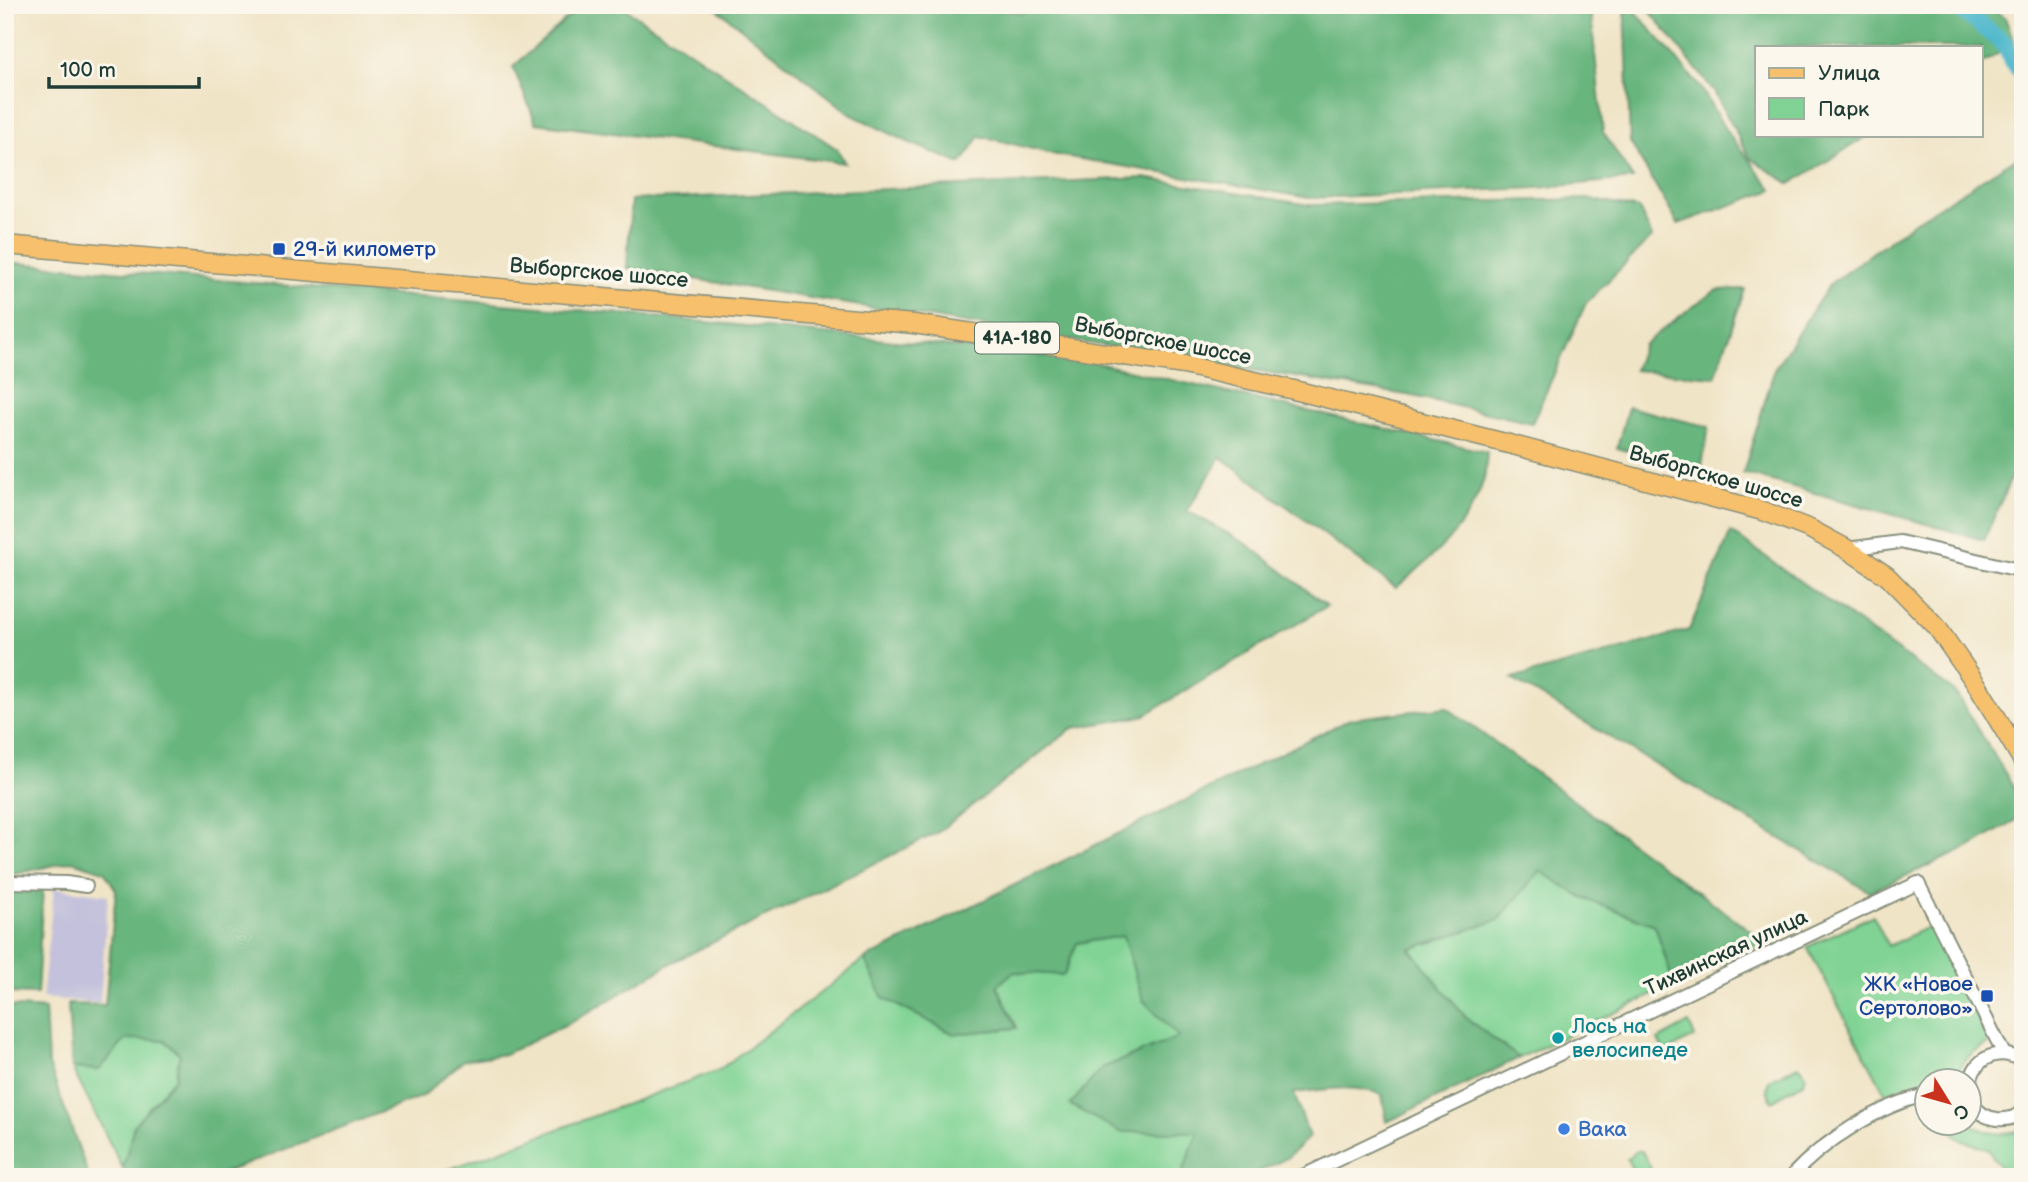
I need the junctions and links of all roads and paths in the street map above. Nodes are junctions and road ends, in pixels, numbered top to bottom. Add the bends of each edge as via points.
1 (5, 245) edge
2 (1847, 549) junction
3 (2023, 571) edge
4 (2023, 761) edge
5 (5, 882) edge
6 (86, 886) dead end
7 (2004, 1054) junction
8 (2023, 1061) edge
9 (1977, 1066) edge
10 (1912, 1098) edge
11 (2023, 1111) edge
12 (1982, 1113) edge
13 (1301, 1177) edge
14 (1791, 1177) edge

1 - 2 main road, Выборгское шоссе / 41А-180 via 914,324 1130,356 1294,390 1706,495 1810,529
2 - 3 street via 1900,542
2 - 4 main road, Выборгское шоссе / 41А-180 via 1887,576 1936,626
5 - 6 street
7 - 8 street
7 - 9 street via 1991,1055
7 - 13 street, Тихвинская улица via 1918,883
10 - 14 street via 1856,1125
11 - 12 street via 2004,1120

